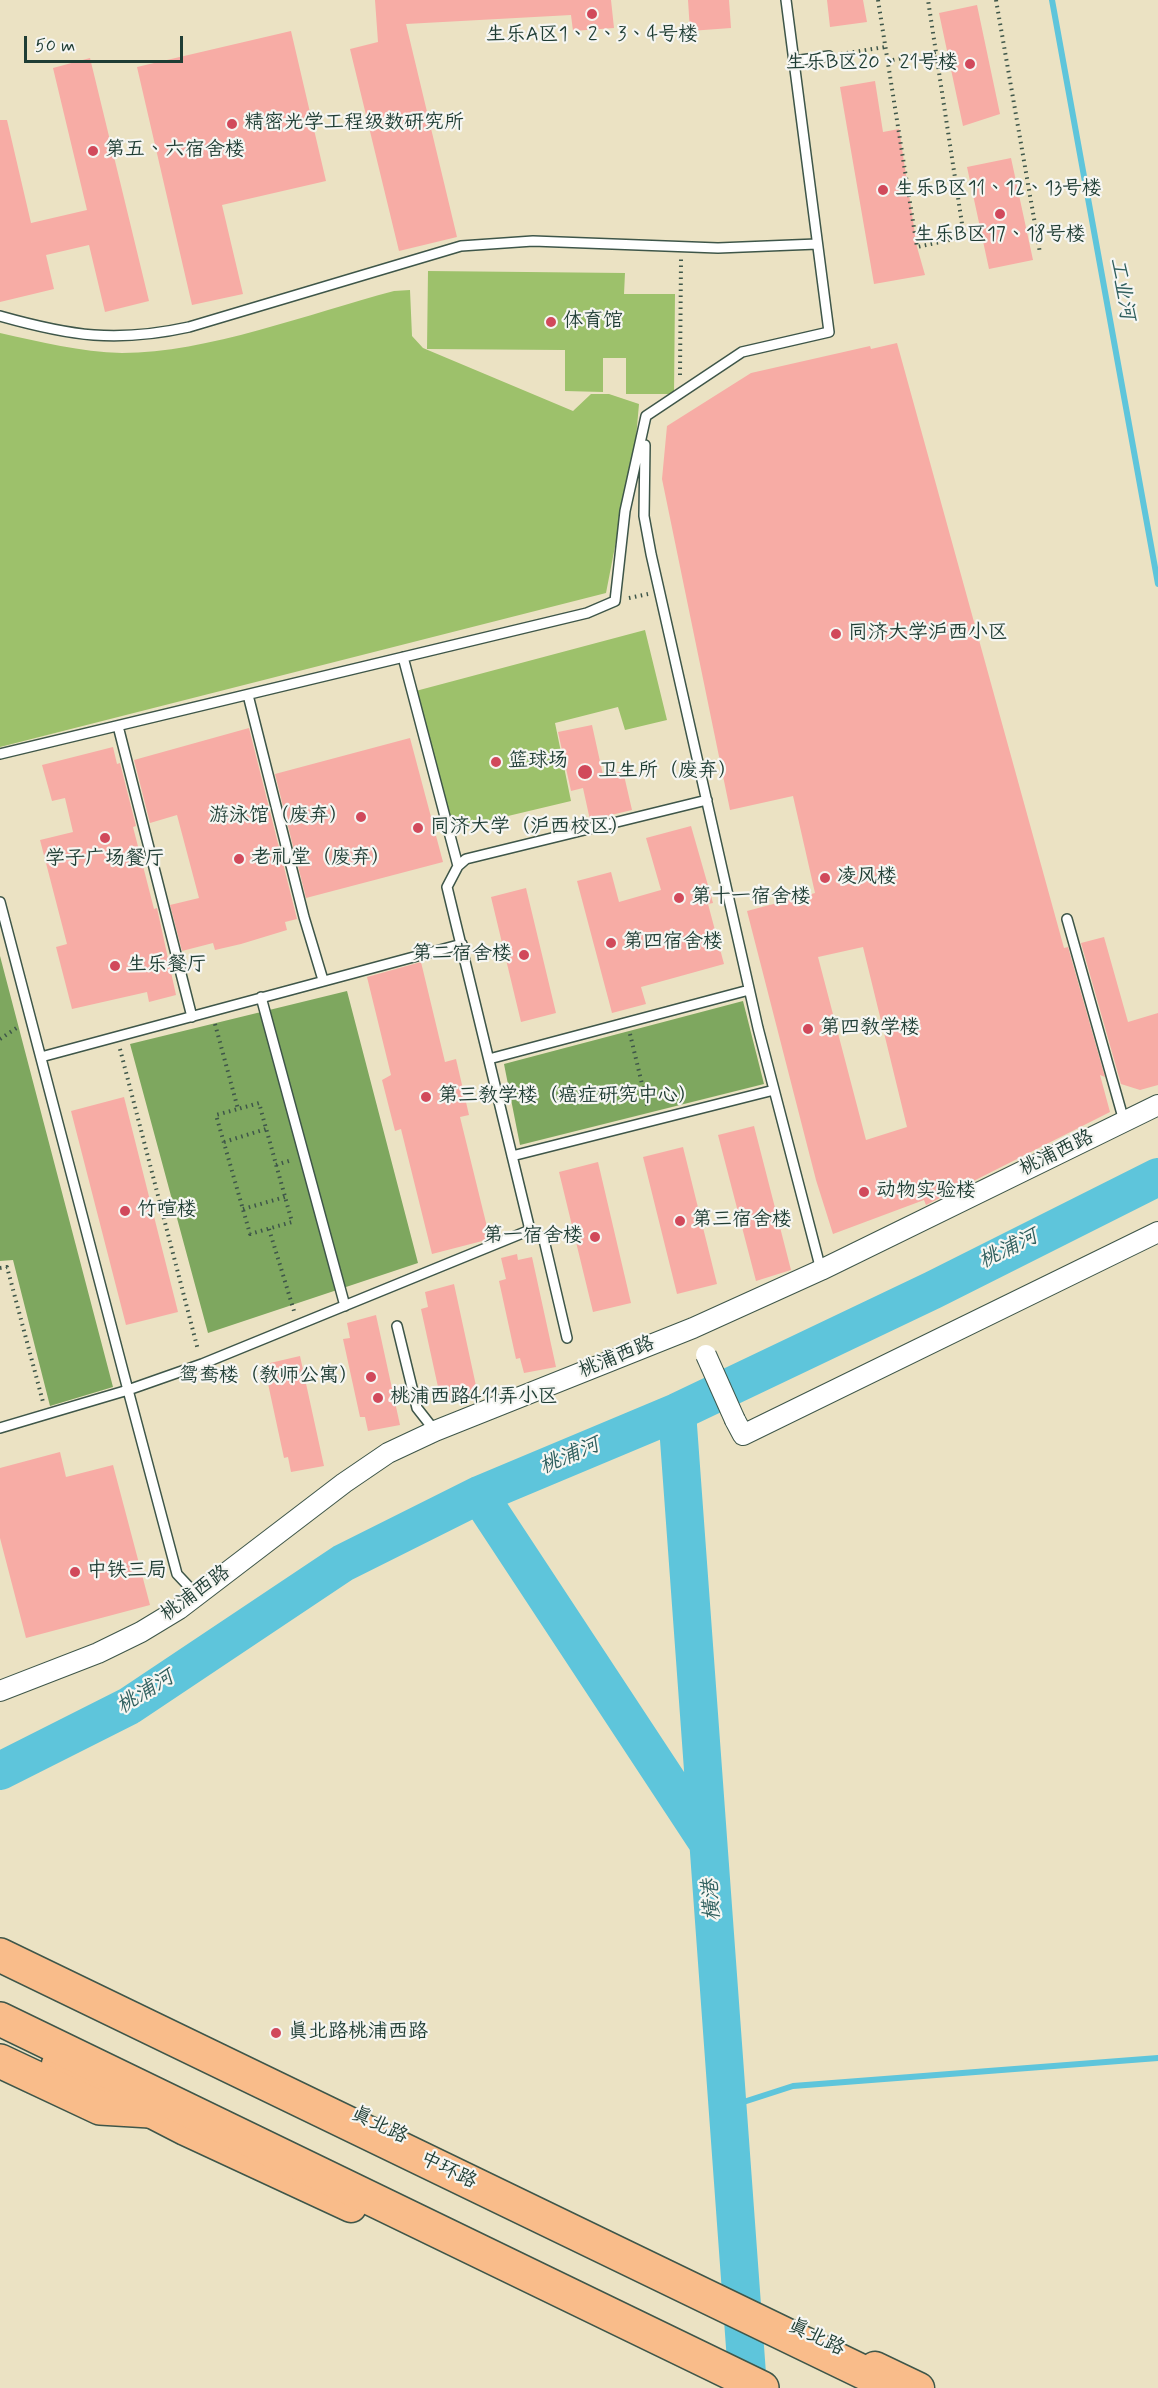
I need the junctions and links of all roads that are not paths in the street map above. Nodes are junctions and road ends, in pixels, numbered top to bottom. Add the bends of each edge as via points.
1 (786, 0) edge
2 (829, 56) road end
3 (794, 61) junction
4 (817, 244) junction
5 (0, 316) edge
6 (646, 416) junction
7 (403, 657) junction
8 (248, 695) junction
9 (118, 726) junction
10 (0, 754) edge
11 (707, 800) junction
12 (458, 866) junction
13 (0, 902) edge
14 (1067, 919) dead end
15 (462, 944) junction
16 (323, 980) junction
17 (749, 990) junction
18 (261, 997) junction
19 (192, 1017) junction
20 (41, 1057) junction
21 (489, 1059) junction
22 (774, 1090) junction
23 (1158, 1105) edge
24 (1124, 1121) junction
25 (512, 1156) junction
26 (530, 1230) junction
27 (1158, 1232) edge
28 (821, 1270) junction
29 (345, 1306) junction
30 (397, 1326) dead end
31 (693, 1328) junction
32 (567, 1338) dead end
33 (128, 1390) junction
34 (0, 1428) edge
35 (435, 1431) junction
36 (192, 1590) dead end
37 (0, 1691) edge
38 (0, 1943) edge
39 (0, 1955) edge
40 (0, 2019) edge
41 (0, 2036) edge
42 (0, 2061) edge
43 (150, 2111) junction
44 (903, 2384) edge
45 (737, 2388) edge
46 (762, 2388) edge

1 - 3 lane
2 - 3 lane
3 - 4 lane
4 - 5 lane via 718,248 533,242 461,246 189,327 149,335 111,338 73,334
4 - 6 lane via 829,332 742,352
6 - 7 lane via 625,511 615,601 587,613
6 - 11 lane via 644,516
7 - 8 lane
7 - 12 lane
8 - 9 lane
8 - 16 lane
9 - 10 lane
9 - 19 lane
11 - 12 lane via 477,856
11 - 17 lane
12 - 15 lane via 447,887
13 - 20 lane
14 - 24 lane
15 - 16 lane
15 - 21 lane
16 - 18 lane
17 - 21 lane
17 - 22 lane
18 - 19 lane
18 - 29 lane
19 - 20 lane
20 - 33 lane
21 - 25 lane
22 - 25 lane
22 - 28 lane
23 - 24 street, 桃浦西路
24 - 28 street, 桃浦西路
25 - 26 lane
26 - 29 lane
26 - 32 lane via 544,1240
27 - 31 street, bridge via 742,1435
28 - 31 street, 桃浦西路
29 - 33 lane
30 - 35 lane via 417,1408
31 - 35 street, 桃浦西路
33 - 34 lane
33 - 36 lane via 177,1574
35 - 37 street, 桃浦西路 via 388,1453 344,1483 179,1610 98,1653
38 - 44 main road, 真北路
39 - 44 highway, 中环路
40 - 46 highway
41 - 43 main road
42 - 43 highway via 100,2108
43 - 45 main road

